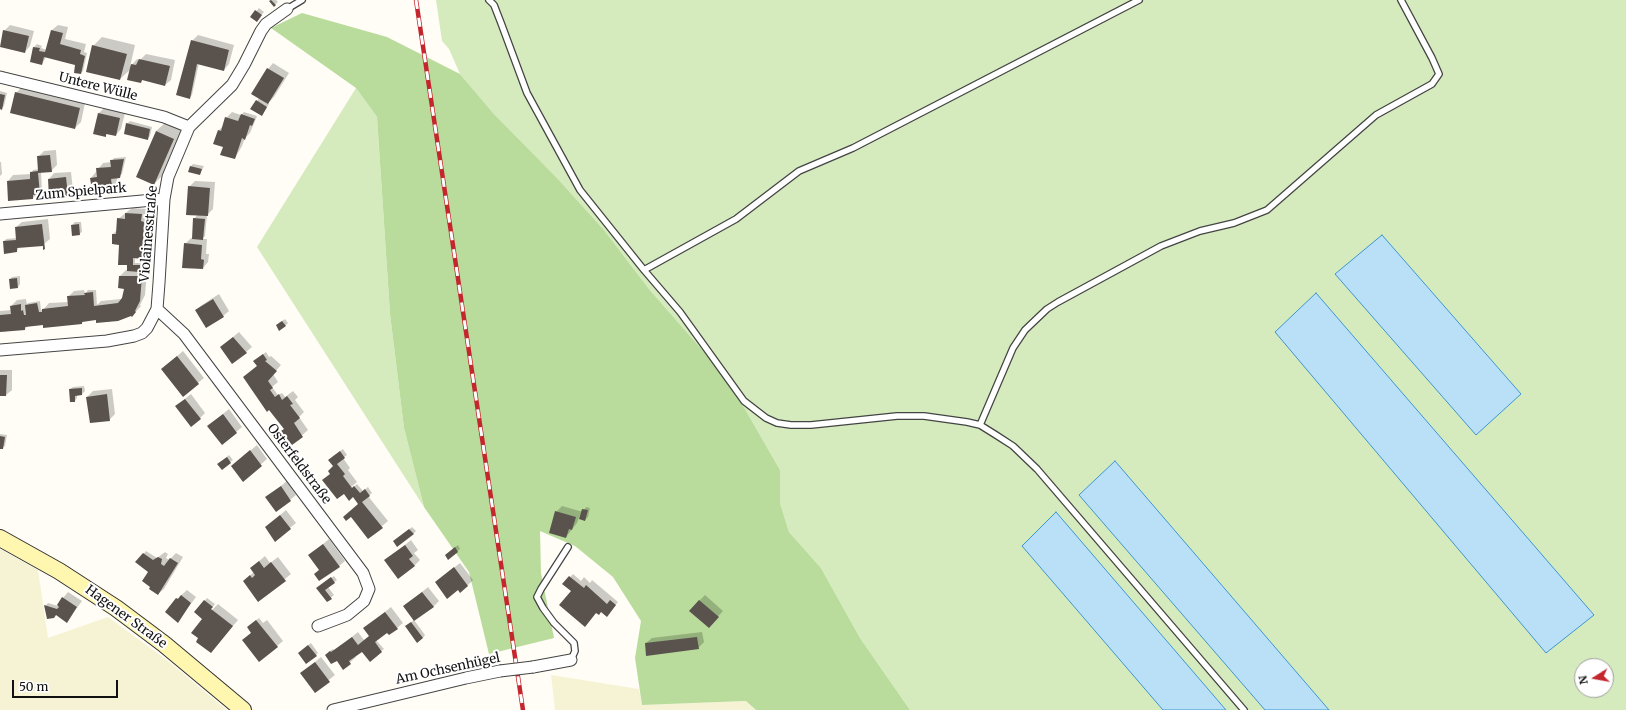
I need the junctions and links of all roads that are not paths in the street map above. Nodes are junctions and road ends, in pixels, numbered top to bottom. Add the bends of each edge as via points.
1 (302, 0) edge
2 (489, 0) edge
3 (1139, 0) edge
4 (1401, 0) edge
5 (287, 9) joint
6 (0, 77) edge
7 (189, 127) junction
8 (164, 199) junction
9 (0, 214) edge
10 (644, 270) junction
11 (157, 309) junction
12 (0, 350) edge
13 (980, 425) junction
14 (0, 538) edge
15 (568, 547) dead end
16 (318, 626) dead end
17 (571, 660) joint
18 (243, 710) edge
19 (333, 710) edge
20 (1244, 710) edge

1 - 5 lane
2 - 10 lane via 494,5 527,93 580,190
3 - 10 lane via 853,148 799,171 736,219
4 - 13 lane via 1439,74 1432,84 1376,115 1267,210 1161,246 1047,310 1025,330 1013,348
5 - 7 street, Violainesstraße via 266,24 232,85
6 - 7 street, Untere Wülle via 164,117
7 - 8 street, Violainesstraße via 168,176
8 - 9 street, Zum Spielpark
8 - 11 street, Violainesstraße
10 - 13 lane via 680,312 744,401 766,418 777,423 805,425 897,416 924,416
11 - 12 street, Violainesstraße via 142,333 134,336 107,341
11 - 16 street, Osterfeldstraße via 184,334 363,573 369,589 364,601 347,615
13 - 20 lane via 1013,446 1037,469
14 - 18 main road, Hagener Straße via 59,571 116,608
15 - 17 lane via 537,597 554,623 574,643 575,651
17 - 19 street, Am Ochsenhügel, bridge via 466,678

